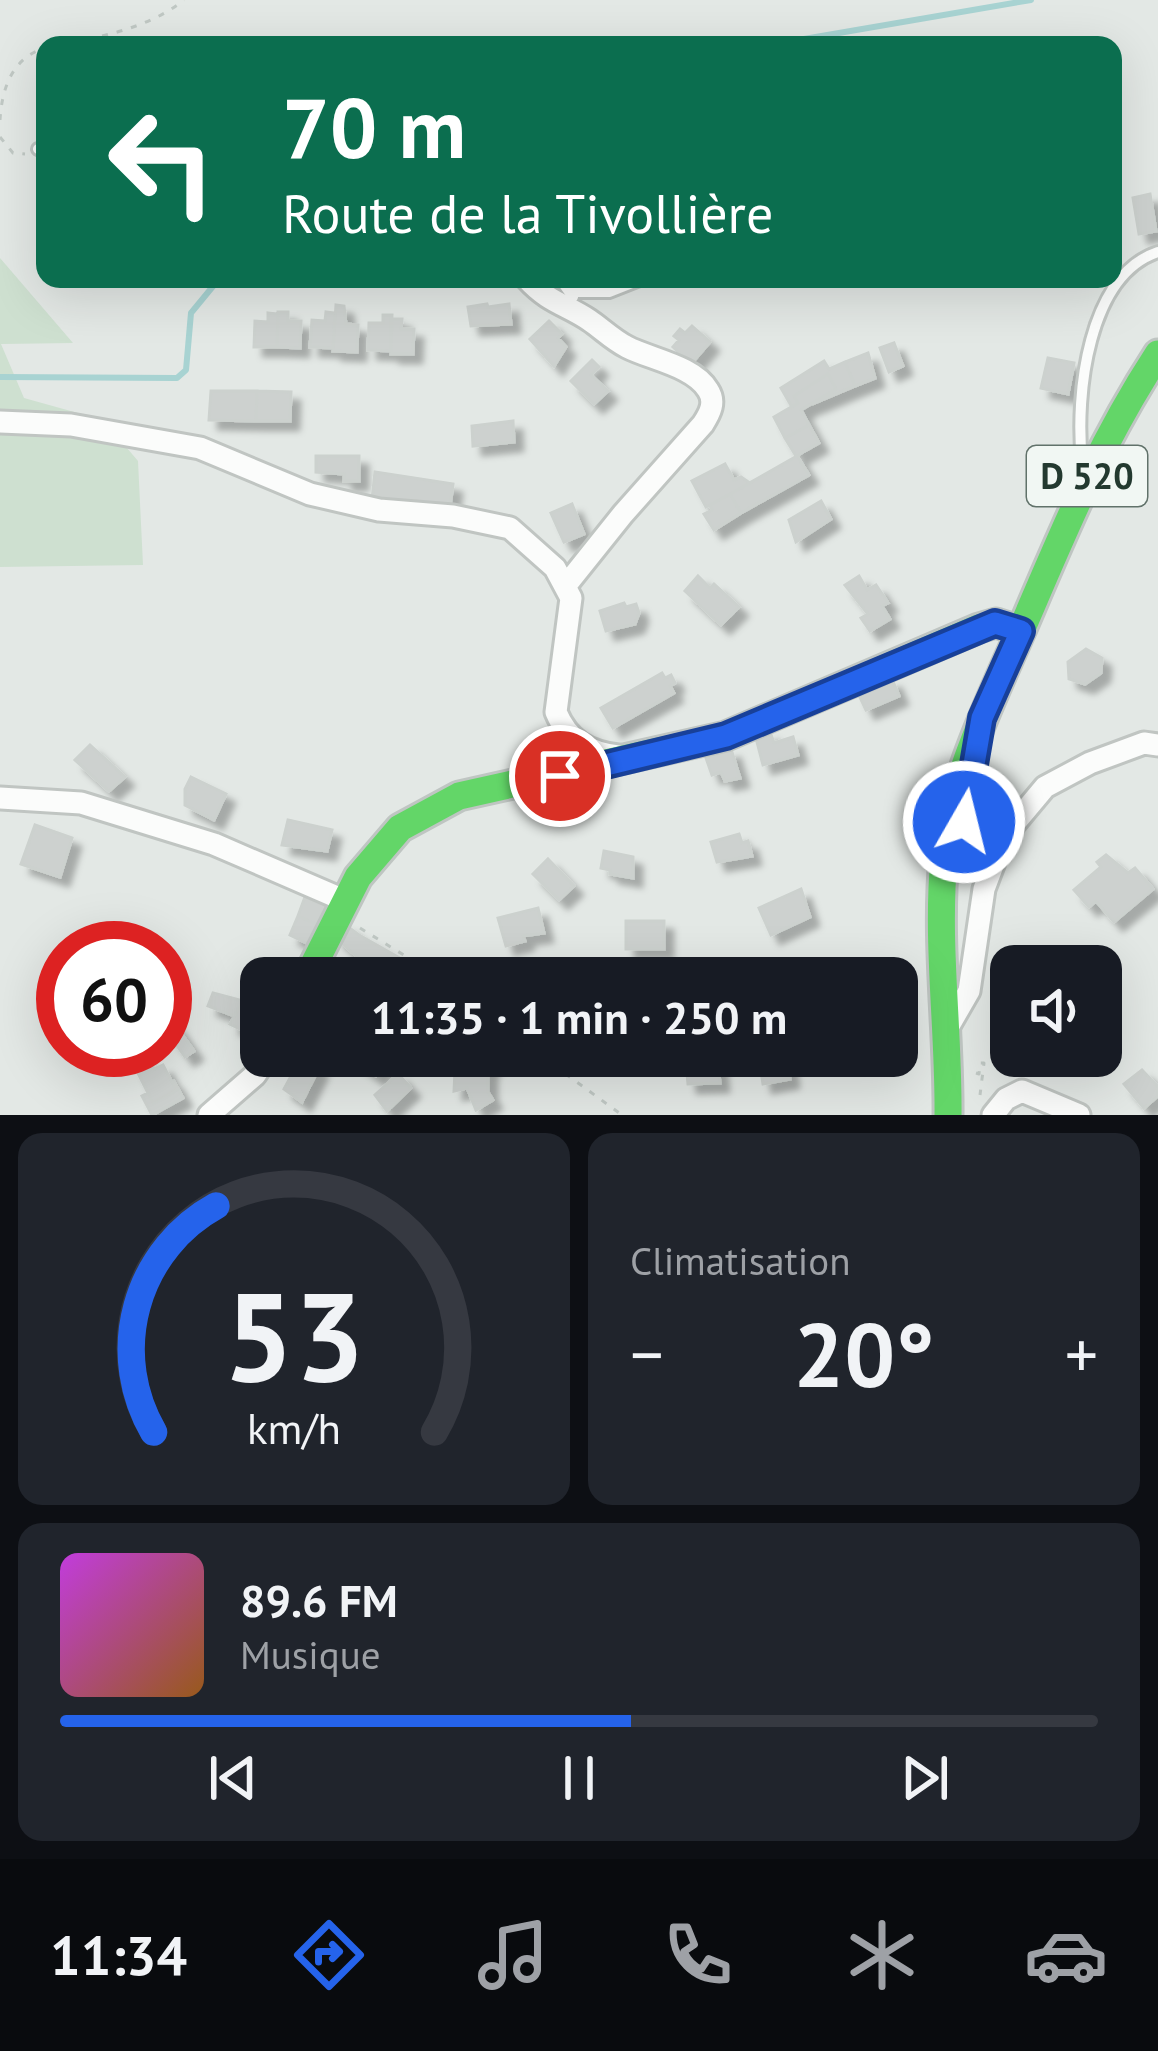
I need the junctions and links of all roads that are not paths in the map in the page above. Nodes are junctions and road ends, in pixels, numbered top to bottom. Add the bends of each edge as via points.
1 (1158, 252) edge
2 (1122, 275) edge
3 (537, 288) edge
4 (567, 288) edge
5 (619, 288) edge
6 (1113, 288) edge
7 (570, 292) junction
8 (584, 316) junction
9 (1158, 354) edge
10 (0, 422) edge
11 (1084, 481) junction
12 (567, 584) junction
13 (1021, 631) junction
14 (982, 718) junction
15 (1158, 745) edge
16 (625, 757) junction
17 (0, 798) edge
18 (343, 907) junction
19 (318, 957) edge
20 (969, 991) junction
21 (950, 1024) junction
22 (253, 1077) edge
23 (209, 1115) edge
24 (948, 1115) edge
25 (967, 1115) edge
26 (993, 1115) edge
27 (1079, 1115) edge

1 - 2 lane
3 - 8 street
4 - 7 lane
5 - 7 lane
6 - 11 lane via 1087,366
7 - 8 lane
8 - 12 street via 704,383 712,396 703,424
9 - 11 main road, D 520
10 - 12 street via 71,424 200,448 310,494 492,522 526,539
11 - 13 main road, D 520
12 - 16 street via 572,613 556,712 582,746
13 - 14 main road, D 520
13 - 16 main road via 995,623 726,736
14 - 20 main road, D 520 via 962,850
14 - 21 main road, D 520 via 955,794 944,857
15 - 20 street via 1144,742 1045,787 1004,836 984,889
16 - 18 main road via 459,796 400,828
17 - 18 street via 81,803 214,844
18 - 19 main road
20 - 21 street
20 - 25 main road, D 520
21 - 24 main road, D 520
22 - 23 street
26 - 27 street via 1022,1091

